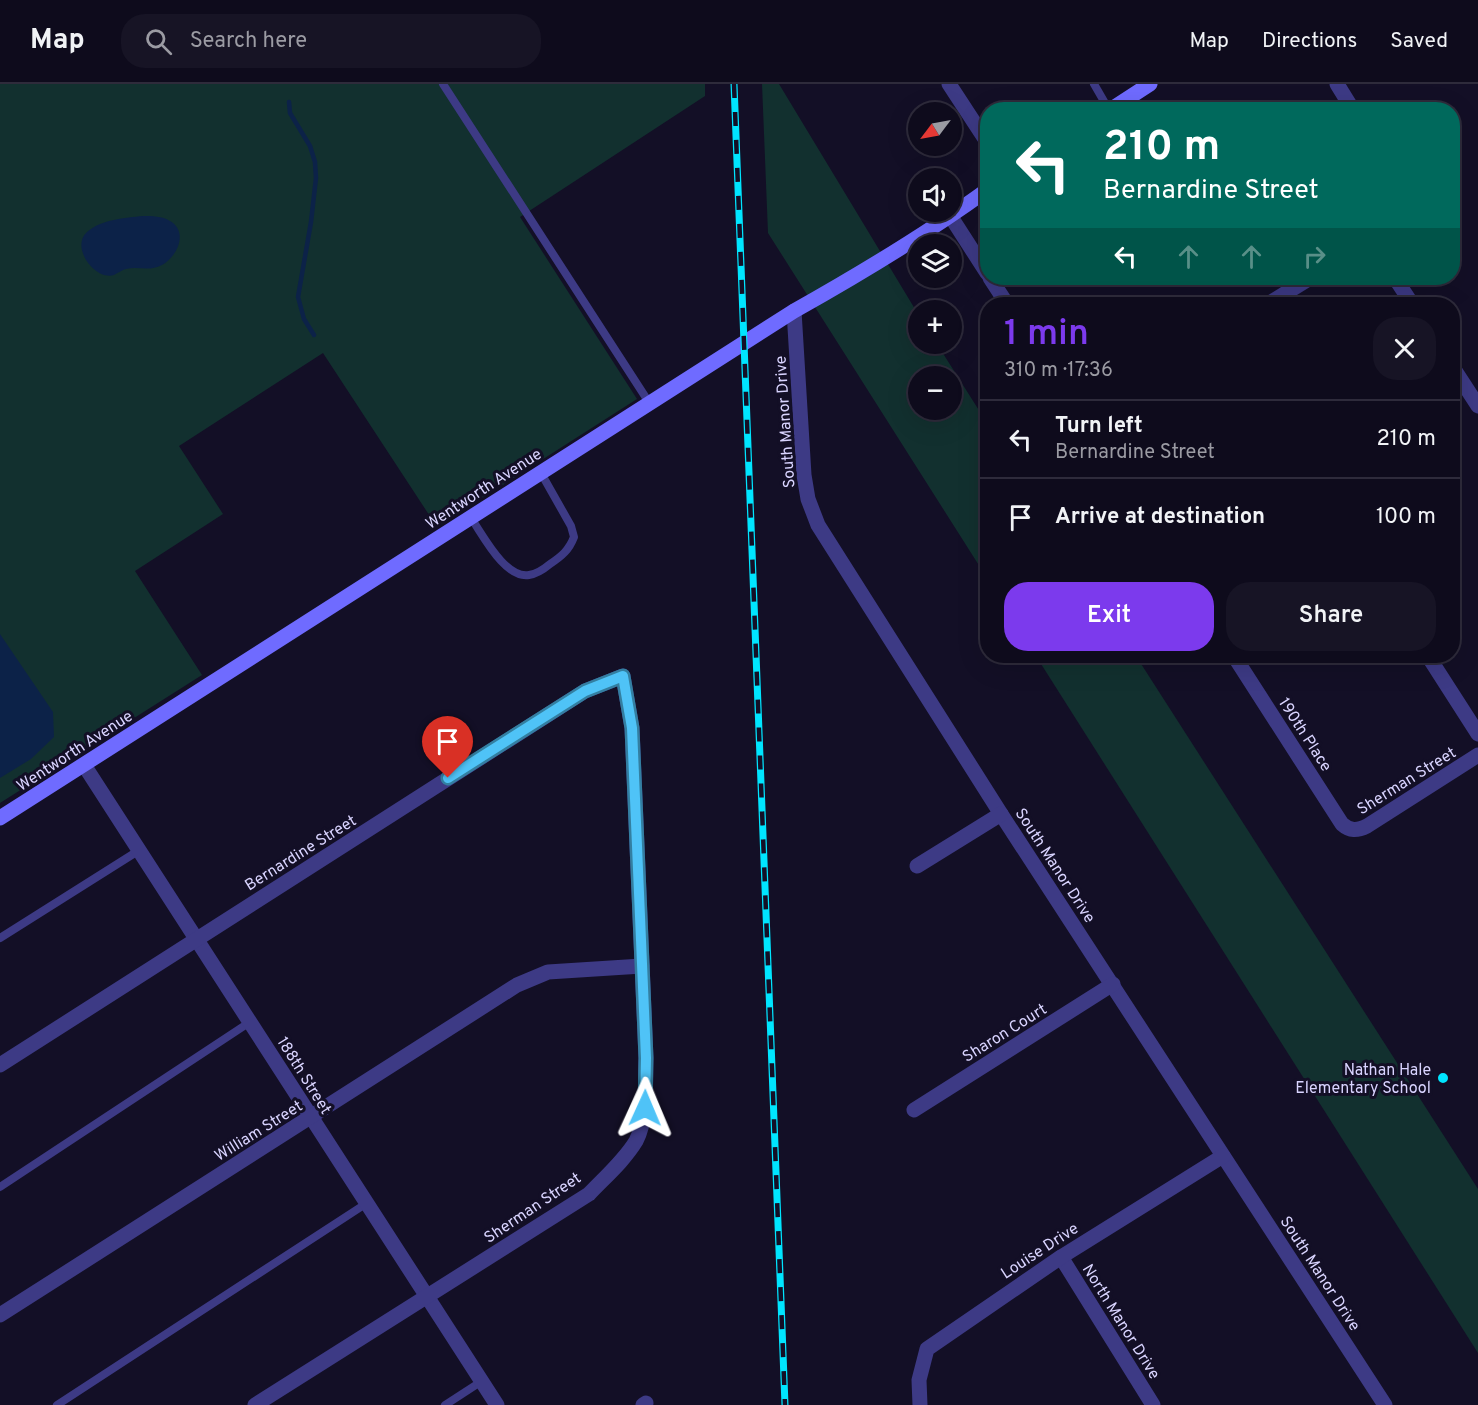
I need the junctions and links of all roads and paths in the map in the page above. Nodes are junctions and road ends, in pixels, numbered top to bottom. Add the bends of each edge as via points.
1 (443, 84) edge
2 (949, 84) edge
3 (1094, 84) edge
4 (1150, 84) edge
5 (1337, 84) edge
6 (1104, 102) edge
7 (1122, 102) edge
8 (1348, 102) edge
9 (980, 131) edge
10 (980, 195) edge
11 (962, 209) edge
12 (943, 222) edge
13 (954, 222) edge
14 (980, 262) edge
15 (1299, 285) edge
16 (1279, 297) edge
17 (794, 311) junction
18 (1460, 378) edge
19 (650, 404) junction
20 (1478, 406) edge
21 (541, 473) junction
22 (471, 518) junction
23 (1238, 663) edge
24 (1432, 663) edge
25 (623, 676) joint
26 (1478, 734) edge
27 (1478, 755) edge
28 (84, 765) junction
29 (1001, 814) junction
30 (0, 819) edge
31 (1351, 830) joint
32 (138, 850) junction
33 (917, 866) dead end
34 (0, 938) edge
35 (195, 939) junction
36 (642, 966) junction
37 (1113, 984) junction
38 (250, 1022) junction
39 (0, 1065) edge
40 (914, 1110) dead end
41 (311, 1118) junction
42 (1223, 1156) junction
43 (0, 1188) edge
44 (368, 1203) junction
45 (1061, 1257) junction
46 (428, 1297) junction
47 (0, 1315) edge
48 (482, 1381) junction
49 (57, 1405) edge
50 (255, 1405) edge
51 (445, 1405) edge
52 (497, 1405) edge
53 (920, 1405) edge
54 (1153, 1405) edge
55 (1384, 1405) edge

1 - 19 lane
2 - 9 street
3 - 6 lane
4 - 7 street
5 - 8 street
10 - 11 street, Wentworth Avenue
12 - 17 street, Wentworth Avenue
13 - 14 street
15 - 16 street
17 - 19 street, Wentworth Avenue
17 - 29 street, South Manor Drive via 804,475 818,525
18 - 20 street
19 - 21 street, Wentworth Avenue
21 - 22 street, Wentworth Avenue
21 - 22 lane via 574,537 566,553 541,570 524,576 505,566
22 - 28 street, Wentworth Avenue
23 - 31 street, 190th Place via 1342,824
24 - 26 street
25 - 35 street, Bernardine Street via 585,691
25 - 36 street, Sherman Street via 632,728
27 - 31 street, Sherman Street via 1367,826
28 - 30 street, Wentworth Avenue
28 - 32 street, 188th Street
29 - 33 street
29 - 37 street, South Manor Drive
32 - 34 lane
32 - 35 street, 188th Street
35 - 38 street, 188th Street
35 - 39 street, Bernardine Street
36 - 41 street, William Street via 548,972 517,985
36 - 46 street, Sherman Street via 645,1108 636,1141 589,1194
37 - 40 street, Sharon Court
37 - 42 street, South Manor Drive
38 - 41 street, 188th Street
38 - 43 lane
41 - 44 street, 188th Street
41 - 47 street, William Street
42 - 45 street, Louise Drive
42 - 55 street, South Manor Drive
44 - 46 street, 188th Street
44 - 49 lane
45 - 53 street, Louise Drive via 927,1349 919,1380
45 - 54 street, North Manor Drive
46 - 48 street, 188th Street
46 - 50 street, Sherman Street
48 - 51 lane
48 - 52 street, 188th Street

